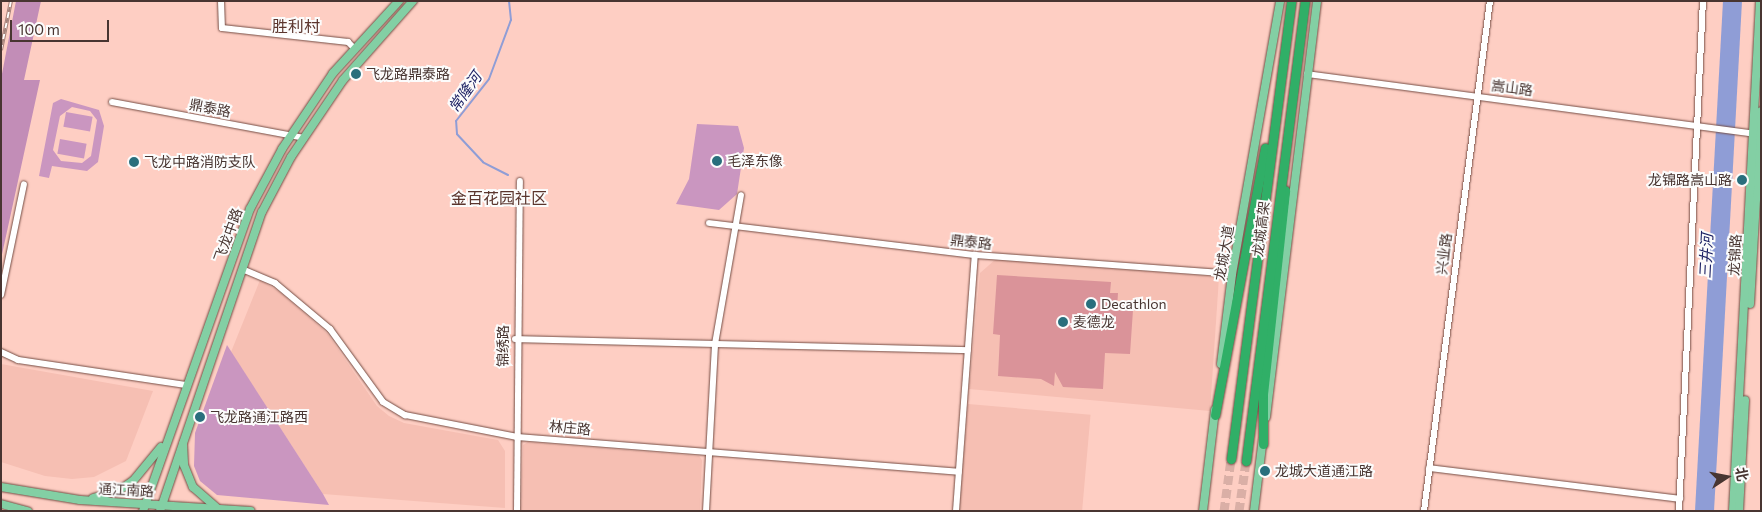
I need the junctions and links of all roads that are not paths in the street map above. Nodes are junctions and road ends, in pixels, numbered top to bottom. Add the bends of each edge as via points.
1 (221, 1) edge
2 (399, 1) edge
3 (413, 1) edge
4 (1280, 1) edge
5 (1290, 1) edge
6 (1305, 1) edge
7 (1317, 1) edge
8 (1490, 1) edge
9 (1702, 1) edge
10 (1760, 1) edge
11 (355, 50) junction
12 (1280, 72) junction
13 (1295, 73) junction
14 (1307, 74) junction
15 (1477, 96) junction
16 (112, 102) dead end
17 (1761, 111) edge
18 (1697, 125) junction
19 (1755, 133) edge
20 (291, 136) junction
21 (304, 138) junction
22 (520, 181) dead end
23 (24, 184) dead end
24 (741, 195) dead end
25 (708, 223) dead end
26 (734, 228) junction
27 (975, 255) junction
28 (242, 269) junction
29 (1232, 274) junction
30 (1, 295) edge
31 (515, 339) junction
32 (715, 344) junction
33 (968, 350) junction
34 (1, 352) edge
35 (186, 385) junction
36 (1214, 415) junction
37 (517, 437) junction
38 (182, 440) junction
39 (165, 442) junction
40 (1262, 444) junction
41 (708, 452) junction
42 (1231, 460) tunnel mouth
43 (1246, 461) tunnel mouth
44 (1429, 468) junction
45 (959, 472) junction
46 (1204, 481) junction
47 (1, 486) edge
48 (1680, 499) junction
49 (80, 500) junction
50 (1, 504) edge
51 (144, 508) edge
52 (161, 508) edge
53 (218, 509) junction
54 (1255, 510) edge
55 (28, 511) edge
56 (251, 511) edge
57 (517, 511) edge
58 (706, 511) edge
59 (956, 511) edge
60 (1199, 511) edge
61 (1203, 511) edge
62 (1424, 511) edge
63 (1679, 511) edge
64 (1734, 511) edge
65 (1739, 511) edge

1 - 11 street via 222,28 348,42
2 - 11 main road, 飞龙中路
3 - 21 main road, 飞龙中路 via 343,80
4 - 29 main road, 龙城大道
5 - 12 highway, 龙城高架
6 - 13 highway, 龙城高架
7 - 14 main road
8 - 15 street, 兴业路
9 - 18 street
10 - 19 main road, 龙锦路
11 - 20 main road, 飞龙中路 via 333,73
12 - 36 highway
12 - 42 highway, 龙城高架
13 - 40 highway via 1284,211 1263,394
13 - 43 highway, 龙城高架
14 - 15 street, 嵩山路
14 - 40 main road via 1293,223
15 - 18 street, 嵩山路
15 - 44 street, 兴业路
16 - 20 street, 鼎泰路
17 - 19 main road, 龙锦路
18 - 19 street, 嵩山路
18 - 48 street
19 - 64 main road, 龙锦路
19 - 65 main road, 龙锦路
20 - 21 street, 鼎泰路
20 - 35 main road, 飞龙中路 via 250,209
21 - 28 main road, 飞龙中路 via 262,212
22 - 31 street, 锦绣路
23 - 30 street
24 - 26 street
25 - 26 street, 鼎泰路
26 - 27 street, 鼎泰路
26 - 32 street
27 - 29 street, 鼎泰路
27 - 33 street
28 - 37 street, 林庄路 via 275,283 330,329 393,410
28 - 38 main road, 飞龙中路
29 - 36 main road, 龙城大道
31 - 32 street
31 - 37 street, 锦绣路
32 - 33 street
32 - 41 street
33 - 45 street
34 - 35 street via 18,360
35 - 39 main road, 飞龙中路
36 - 46 main road, 龙城大道
37 - 41 street, 林庄路
37 - 57 street, 锦绣路
38 - 52 main road, 飞龙中路
38 - 53 main road via 184,465 193,487
39 - 49 main road via 133,481 118,491
39 - 51 main road, 飞龙中路
40 - 54 main road
41 - 45 street, 林庄路
41 - 58 street
44 - 48 street
44 - 62 street, 兴业路
45 - 59 street
46 - 60 main road
46 - 61 main road, 龙城大道
47 - 49 main road, 通江南路
48 - 63 street
49 - 51 main road, 通江南路
50 - 55 main road
51 - 52 main road, 通江南路
52 - 53 main road, 通江南路
53 - 56 main road, 通江南路

